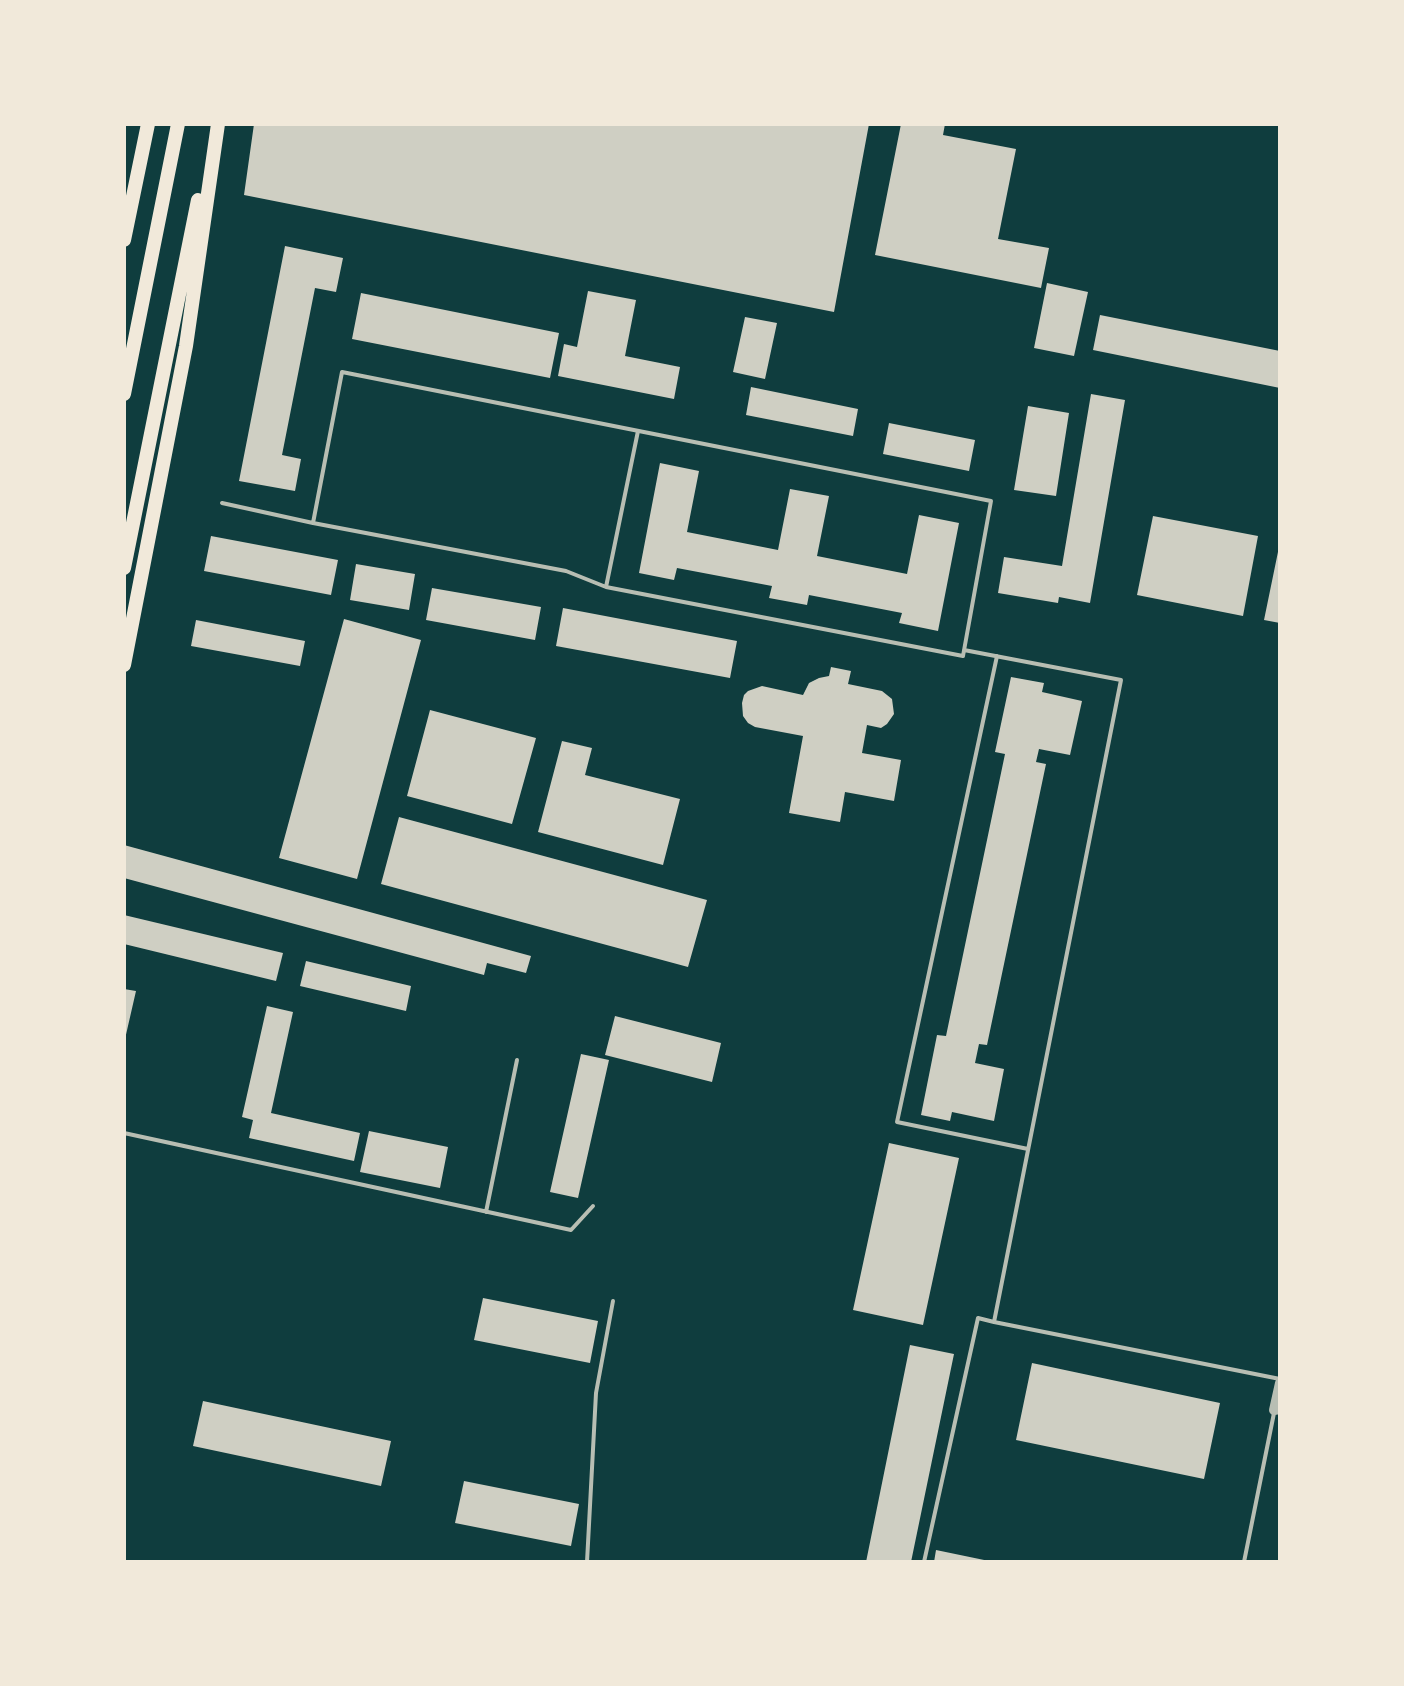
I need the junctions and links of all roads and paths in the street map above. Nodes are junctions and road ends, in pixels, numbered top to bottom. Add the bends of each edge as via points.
1 (148, 124) edge
2 (178, 124) edge
3 (215, 124) edge
4 (124, 240) edge
5 (124, 394) edge
6 (638, 431) junction
7 (222, 503) dead end
8 (313, 523) junction
9 (124, 568) edge
10 (606, 587) junction
11 (964, 650) junction
12 (997, 656) junction
13 (124, 665) edge
14 (517, 1060) dead end
15 (124, 1133) edge
16 (1028, 1149) junction
17 (593, 1206) dead end
18 (486, 1212) junction
19 (613, 1301) dead end
20 (994, 1322) junction
21 (1280, 1381) edge
22 (1277, 1410) edge
23 (587, 1562) edge
24 (924, 1562) edge
25 (1244, 1562) edge

1 - 4 highway
2 - 5 highway
3 - 9 highway
3 - 13 highway via 186,346
6 - 8 lane via 342,372
6 - 10 lane
6 - 11 lane via 991,501
7 - 8 lane
8 - 10 lane via 566,571
10 - 11 lane via 963,656
11 - 12 lane
12 - 16 lane via 1121,680
12 - 16 lane via 897,1122
14 - 18 lane
15 - 18 lane
16 - 20 lane
17 - 18 lane via 571,1230
19 - 23 lane via 596,1393
20 - 21 lane
20 - 24 lane via 978,1318
21 - 22 street
22 - 25 lane

